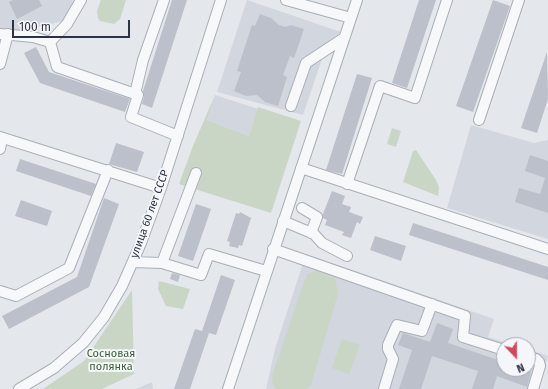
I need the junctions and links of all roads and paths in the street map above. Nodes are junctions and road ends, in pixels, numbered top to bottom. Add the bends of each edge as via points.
1 (81, 0) edge
2 (164, 0) edge
3 (222, 0) edge
4 (286, 0) edge
5 (357, 0) edge
6 (447, 0) edge
7 (519, 0) edge
8 (351, 18) junction
9 (4, 34) edge
10 (344, 38) junction
11 (50, 42) junction
12 (0, 64) edge
13 (135, 94) junction
14 (292, 106) dead end
15 (479, 120) dead end
16 (178, 136) junction
17 (1, 137) edge
18 (0, 149) edge
19 (302, 168) junction
20 (108, 170) junction
21 (196, 173) dead end
22 (347, 184) junction
23 (161, 188) junction
24 (290, 201) junction
25 (302, 208) dead end
26 (320, 212) dead end
27 (283, 221) junction
28 (311, 233) junction
29 (273, 249) junction
30 (548, 249) edge
31 (347, 256) dead end
32 (132, 262) junction
33 (162, 263) junction
34 (266, 271) junction
35 (0, 291) edge
36 (432, 304) junction
37 (496, 347) edge
38 (536, 359) edge
39 (19, 389) edge
40 (228, 389) edge
41 (384, 389) edge
42 (533, 389) edge

1 - 11 street via 67,24
2 - 13 street via 143,60
3 - 16 street, улица 60 лет СССР
4 - 8 street
5 - 8 street
6 - 22 street via 415,98 380,86
7 - 15 street
8 - 10 street
9 - 11 street via 33,37
9 - 12 street
10 - 14 street via 306,63
10 - 19 street
11 - 13 street via 57,67
13 - 16 street via 138,95 131,117
16 - 23 street, улица 60 лет СССР
17 - 18 street
17 - 20 street
19 - 22 street
19 - 24 street
20 - 23 street
20 - 35 street via 69,268 16,296
21 - 33 street
22 - 30 street
23 - 32 street, улица 60 лет СССР
24 - 26 street
24 - 27 street
25 - 28 street via 318,216
27 - 28 street
27 - 29 street
28 - 31 street via 322,243
29 - 34 street
29 - 36 street
32 - 33 street
32 - 39 street, улица 60 лет СССР via 104,317 83,343 54,368
33 - 34 street via 201,275 209,254
34 - 40 street
36 - 37 street via 465,316 464,337
36 - 41 street via 422,331 397,325 388,345 393,359
38 - 42 street via 540,366

